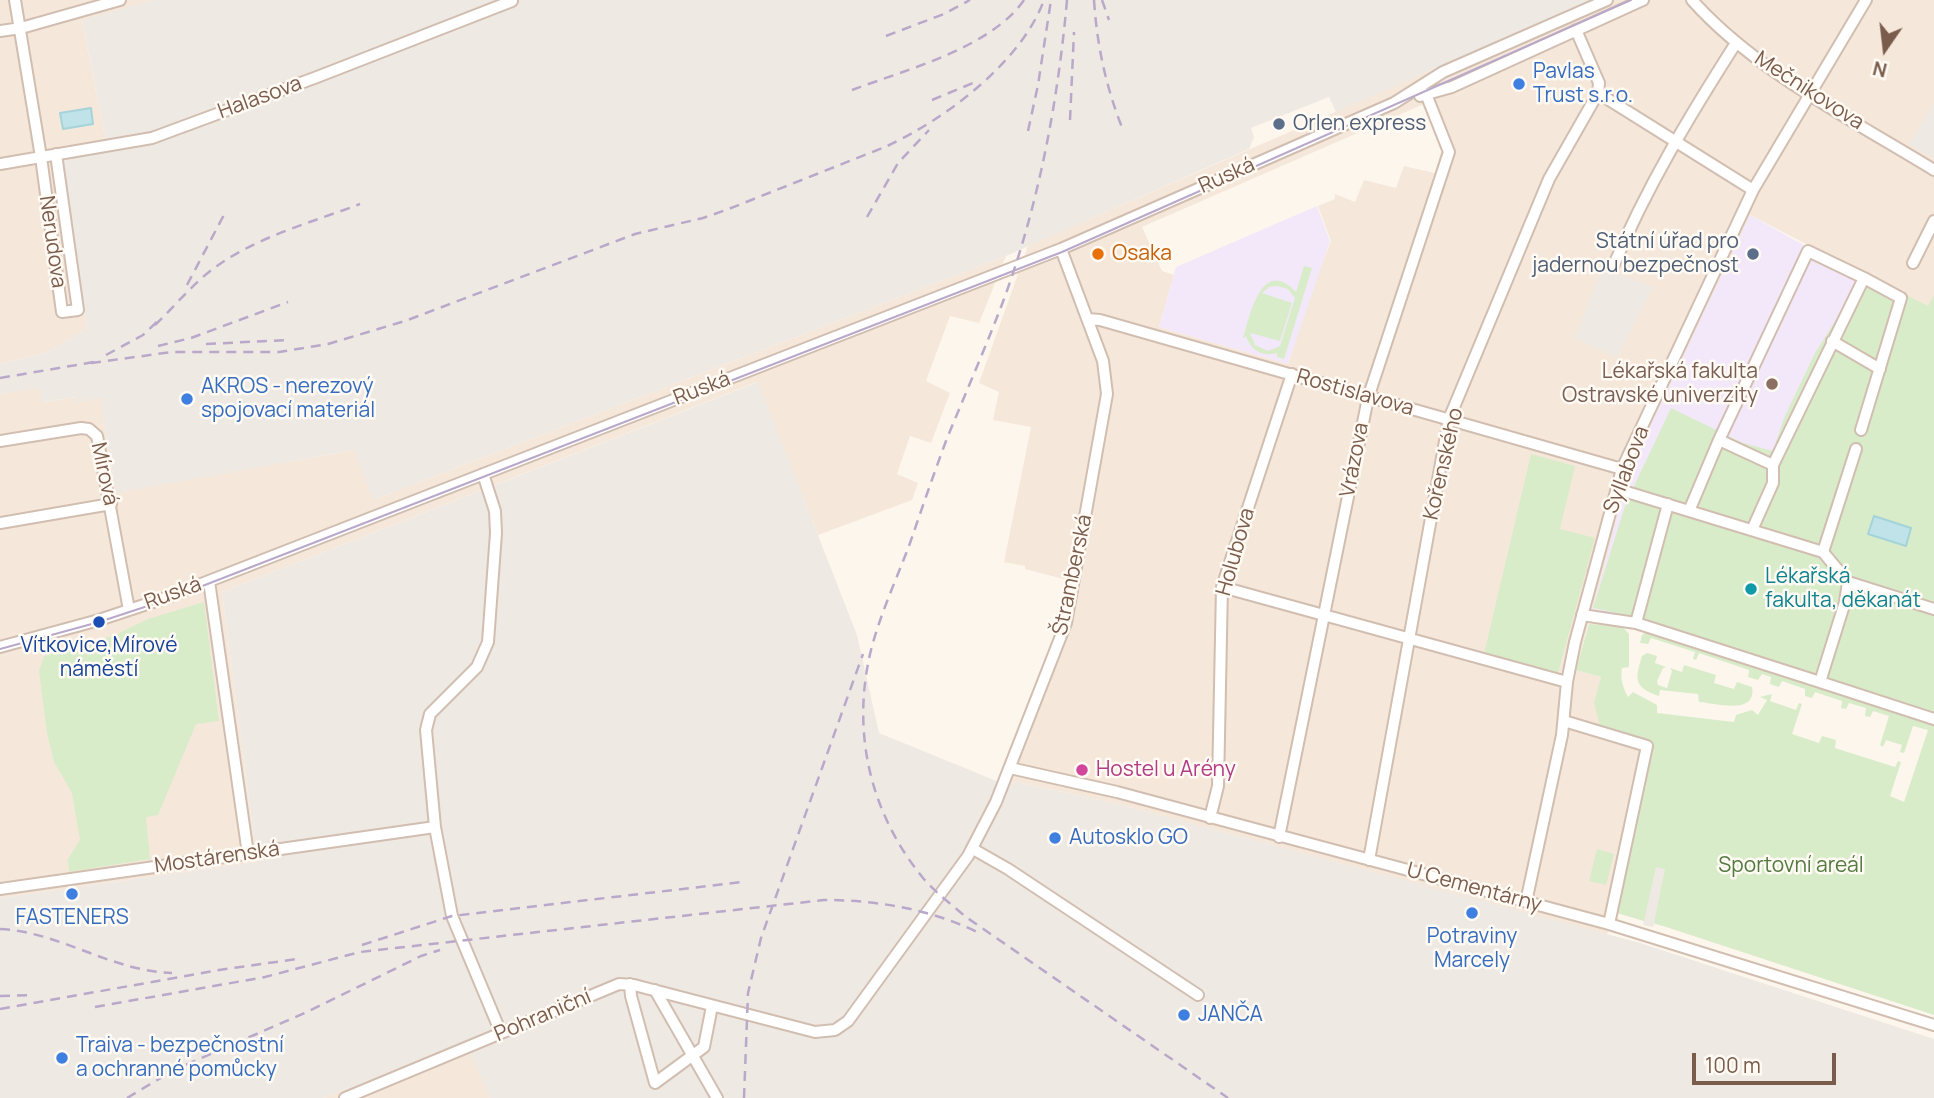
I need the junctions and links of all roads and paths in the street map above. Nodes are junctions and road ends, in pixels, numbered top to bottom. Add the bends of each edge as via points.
1 (15, 0) edge
2 (120, 0) edge
3 (1607, 0) edge
4 (1643, 0) edge
5 (1692, 0) edge
6 (1866, 0) edge
7 (512, 1) edge
8 (21, 28) junction
9 (1576, 30) junction
10 (0, 31) edge
11 (1736, 43) junction
12 (1598, 93) junction
13 (1426, 94) junction
14 (1810, 94) junction
15 (1394, 103) junction
16 (1675, 142) junction
17 (56, 154) junction
18 (41, 157) junction
19 (0, 164) edge
20 (1934, 170) edge
21 (1753, 190) junction
22 (1934, 220) edge
23 (1061, 249) junction
24 (1913, 262) dead end
25 (1613, 267) dead end
26 (1864, 278) junction
27 (1088, 319) junction
28 (1832, 341) junction
29 (1880, 369) junction
30 (1292, 374) junction
31 (1368, 398) junction
32 (1449, 419) junction
33 (1861, 430) dead end
34 (1719, 440) junction
35 (0, 441) edge
36 (1856, 449) dead end
37 (1773, 466) junction
38 (1622, 469) junction
39 (483, 474) junction
40 (1617, 489) junction
41 (111, 504) junction
42 (1668, 505) junction
43 (1689, 511) junction
44 (0, 523) edge
45 (1752, 530) junction
46 (1823, 552) junction
47 (209, 581) junction
48 (1848, 582) junction
49 (1222, 587) junction
50 (1934, 609) edge
51 (129, 610) junction
52 (1325, 615) junction
53 (1582, 615) junction
54 (1636, 623) junction
55 (1409, 638) junction
56 (0, 647) edge
57 (1567, 682) junction
58 (1820, 682) junction
59 (1934, 719) edge
60 (1564, 721) junction
61 (1010, 768) junction
62 (1210, 818) junction
63 (435, 827) junction
64 (1279, 836) junction
65 (973, 849) junction
66 (248, 854) junction
67 (1369, 860) junction
68 (0, 889) edge
69 (1526, 902) junction
70 (1609, 924) junction
71 (630, 984) junction
72 (655, 990) junction
73 (1198, 995) dead end
74 (712, 1006) junction
75 (747, 1015) joint
76 (1934, 1025) edge
77 (501, 1033) junction
78 (693, 1056) junction
79 (345, 1098) edge
80 (717, 1098) edge

1 - 8 street, Nerudova
2 - 8 street
3 - 15 street, Ruská via 1443,72
4 - 9 street, Ruská
5 - 11 street, Mečnikovova
6 - 14 street, Syllabova
7 - 17 street, Halasova via 152,138
8 - 10 street
8 - 18 street, Nerudova
9 - 12 street via 1599,83
9 - 13 street, Ruská via 1452,87
11 - 14 street, Mečnikovova
11 - 16 street
12 - 16 street
12 - 32 street, Kořenského via 1549,179
13 - 15 street, Ruská
13 - 31 street, Vrázova via 1449,152
14 - 20 street, Mečnikovova
14 - 21 street, Syllabova
15 - 23 street, Ruská
16 - 21 street
16 - 25 street
17 - 18 street, Halasova
17 - 18 street, Nerudova via 78,310 62,312
18 - 19 street, Halasova
21 - 38 street, Syllabova
22 - 24 street
23 - 27 street, Štramberská
23 - 39 street, Ruská
26 - 28 street
26 - 29 street via 1901,298
26 - 34 street via 1808,251
27 - 30 street, Rostislavova
27 - 61 street, Štramberská via 1106,371 1106,409 1066,623
28 - 29 street
28 - 37 street
29 - 33 street
30 - 31 street, Rostislavova
30 - 49 street, Holubova
31 - 32 street, Rostislavova
31 - 52 street, Vrázova
32 - 38 street, Rostislavova
32 - 55 street, Kořenského
34 - 37 street
34 - 43 street
35 - 41 street, Mírová via 81,428 92,431 100,443
36 - 46 street
37 - 45 street via 1773,483
38 - 40 street, Syllabova
39 - 47 street, Ruská
39 - 63 street via 495,511 496,533 488,642 477,667 430,714 426,730
40 - 42 street
40 - 53 street, Syllabova
41 - 44 street
41 - 51 street, Mírová
42 - 43 street
42 - 54 street
43 - 45 street
45 - 46 street
46 - 48 street
47 - 51 street, Ruská
47 - 66 street
48 - 50 street
48 - 58 street
49 - 52 street
49 - 62 street, Holubova via 1218,786
51 - 56 street, Ruská
52 - 55 street
52 - 64 street, Vrázova
53 - 54 street
53 - 57 street, Syllabova
54 - 58 street
55 - 57 street
55 - 67 street, Kořenského
57 - 60 street, Syllabova
58 - 59 street
60 - 69 street, Syllabova
60 - 70 street via 1647,746
61 - 62 street, U Cementárny
61 - 65 street, Štramberská
62 - 64 street, U Cementárny
63 - 66 street, Mostárenská
63 - 77 street via 452,916
64 - 67 street, U Cementárny
65 - 73 street
65 - 75 street, Štramberská via 839,1028 820,1032
66 - 68 street, Mostárenská
67 - 69 street, U Cementárny
69 - 70 street, U Cementárny
70 - 76 street, U Cementárny
71 - 72 street, Pohraniční
71 - 77 street, Pohraniční via 615,985
71 - 78 street via 655,1083
72 - 74 street, Pohraniční
72 - 78 street
74 - 75 street, Pohraniční
74 - 78 street via 704,1047
77 - 79 street, Pohraniční
78 - 80 street

